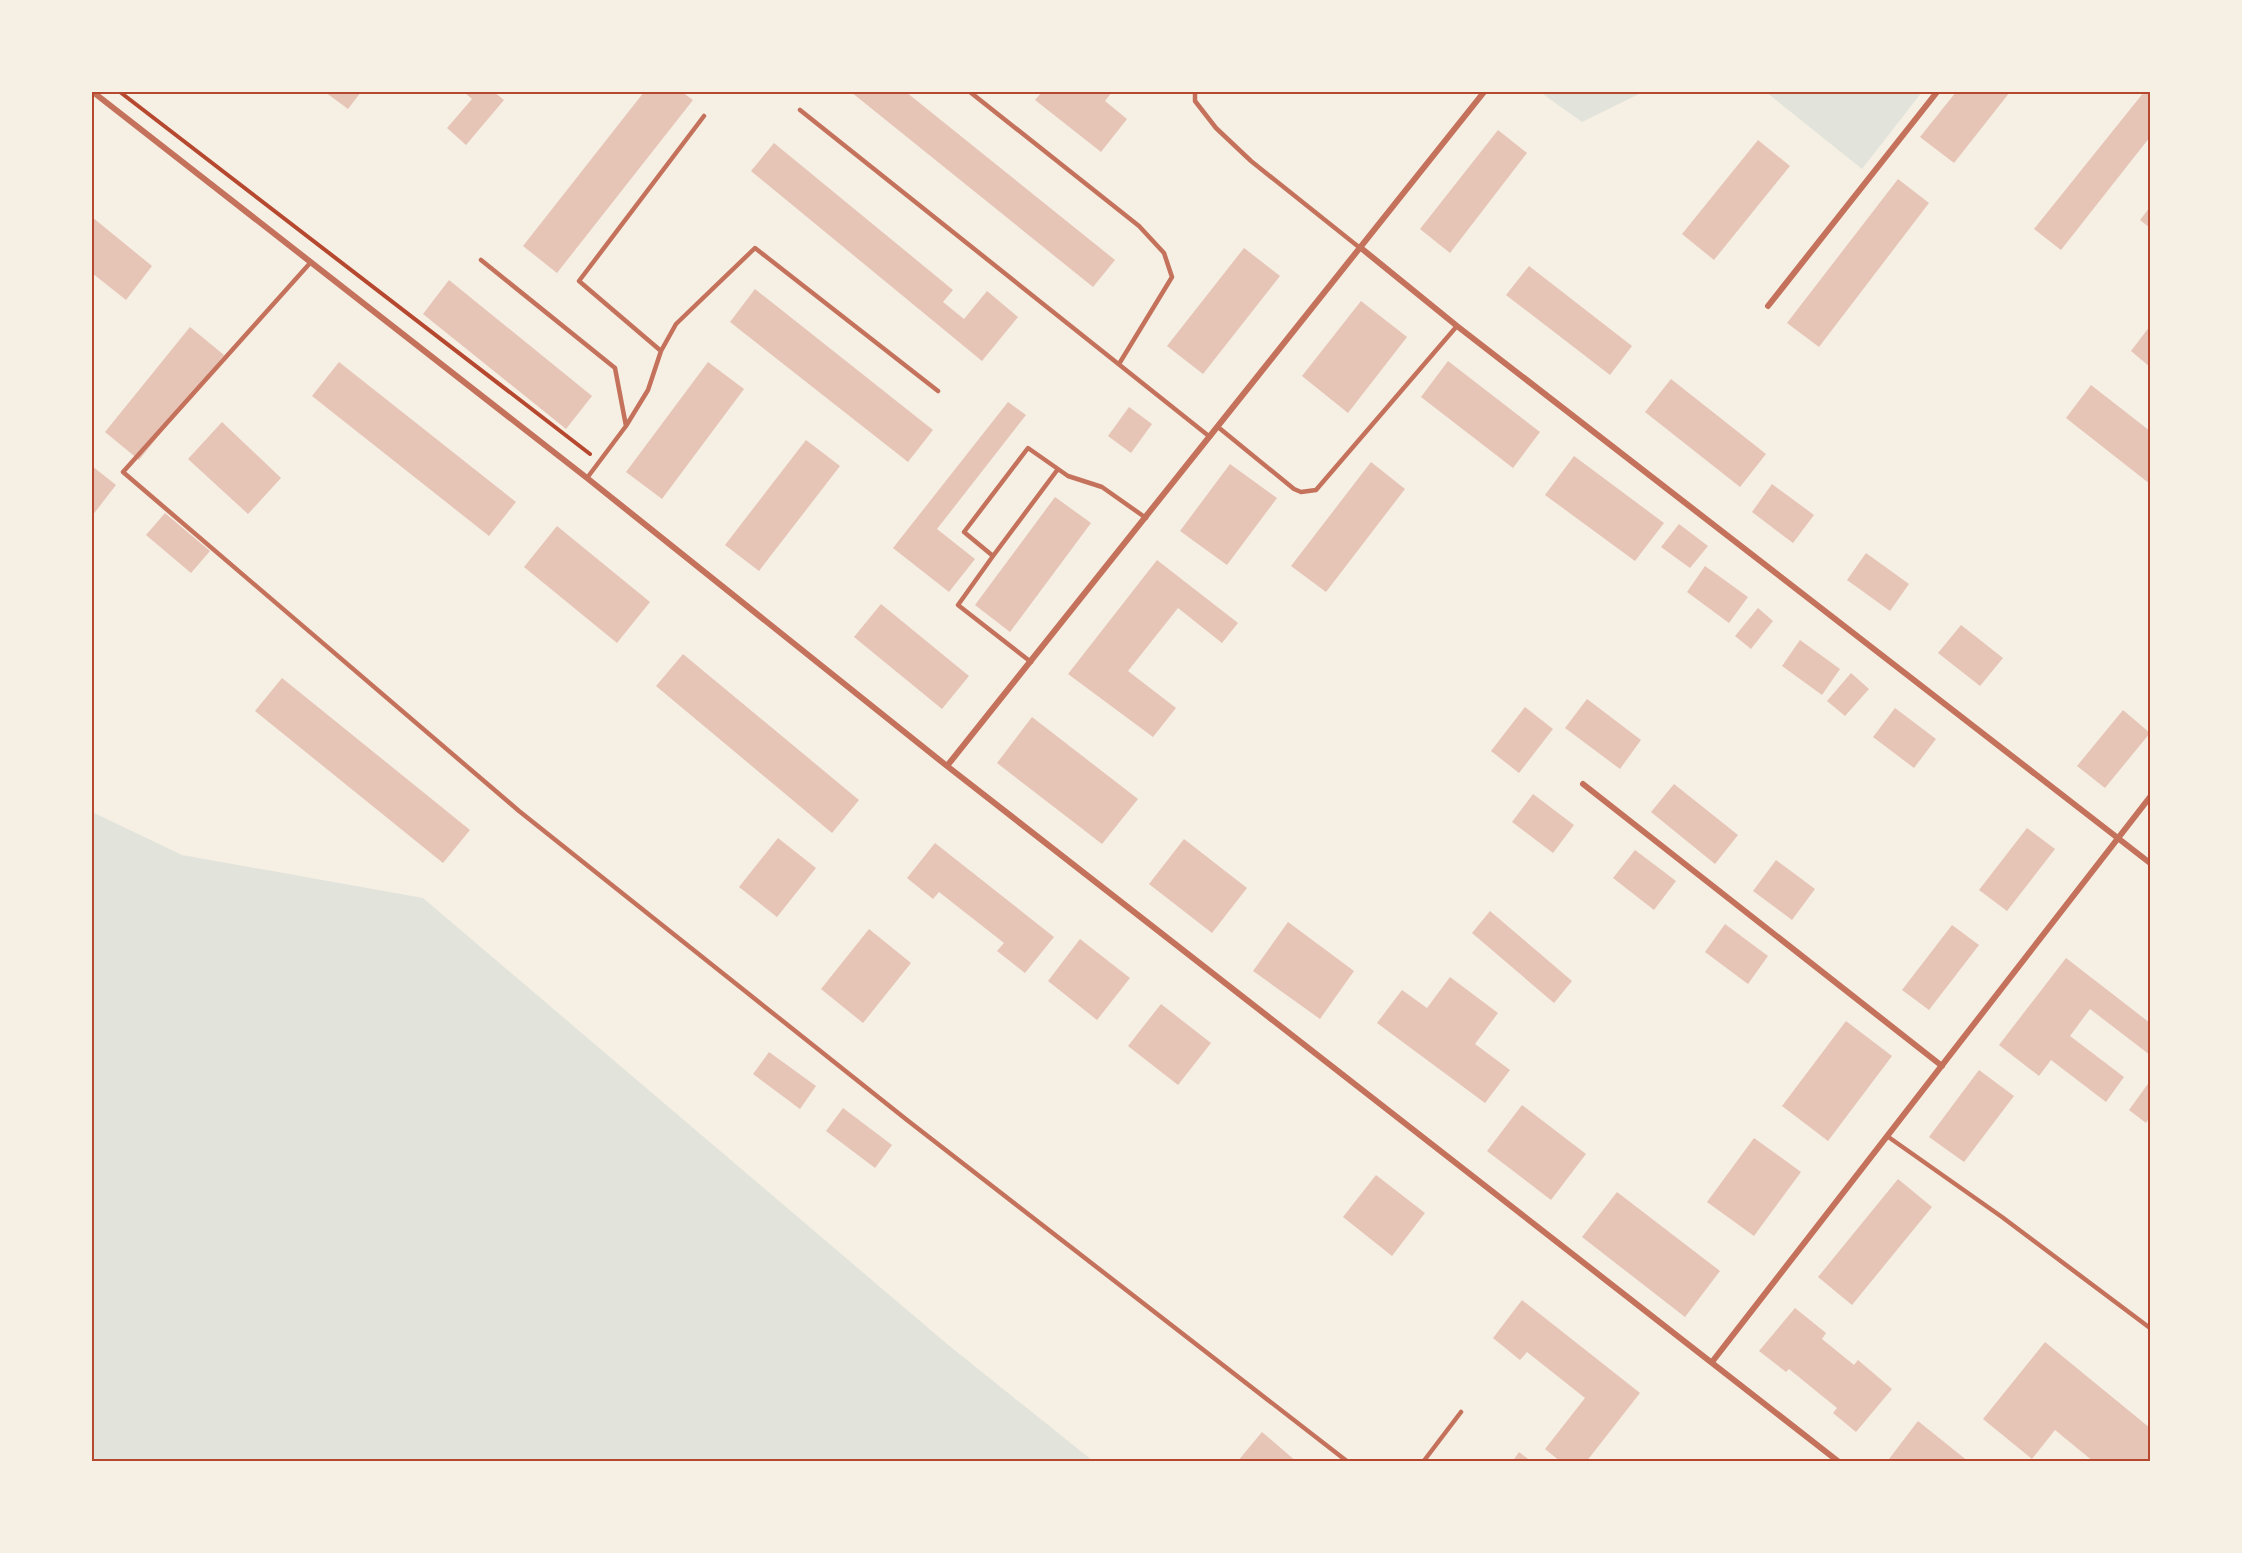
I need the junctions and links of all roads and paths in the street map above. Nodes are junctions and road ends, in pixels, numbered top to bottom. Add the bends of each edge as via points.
1 (93, 92) edge
2 (120, 92) edge
3 (970, 92) edge
4 (1196, 92) edge
5 (1484, 92) edge
6 (1937, 92) edge
7 (800, 110) dead end
8 (704, 116) dead end
9 (1361, 248) junction
10 (481, 260) dead end
11 (310, 262) junction
12 (1768, 306) dead end
13 (1457, 326) junction
14 (661, 351) junction
15 (1119, 364) junction
16 (938, 391) dead end
17 (626, 426) junction
18 (1218, 427) junction
19 (1210, 437) junction
20 (599, 462) junction
21 (1058, 469) junction
22 (587, 478) junction
23 (1146, 518) junction
24 (993, 556) junction
25 (1031, 662) junction
26 (947, 766) junction
27 (1583, 784) dead end
28 (2151, 797) edge
29 (2119, 838) junction
30 (2151, 863) edge
31 (1942, 1066) junction
32 (1887, 1136) junction
33 (2151, 1328) edge
34 (1712, 1362) junction
35 (1461, 1412) dead end
36 (1348, 1461) edge
37 (1423, 1461) edge
38 (1839, 1461) edge

1 - 11 street
2 - 20 path
3 - 15 lane via 1139,226 1164,253 1172,277
4 - 9 lane via 1196,101 1216,128
5 - 9 street
6 - 12 street
7 - 15 lane
8 - 14 lane via 579,281
9 - 13 street
9 - 18 street
10 - 17 lane via 615,368
11 - 22 street
11 - 36 lane via 123,472 519,811 916,1127
13 - 18 lane via 1316,490 1294,489
13 - 29 street
14 - 16 lane via 676,324 755,248
14 - 17 lane via 648,390
15 - 19 lane
17 - 20 lane
18 - 19 street
19 - 23 street
20 - 22 lane
21 - 23 lane via 1102,488
21 - 24 lane
21 - 24 lane via 1028,448 964,532
22 - 26 street
23 - 25 street
24 - 25 lane via 958,605
25 - 26 street
26 - 34 street
27 - 31 street
28 - 29 street
29 - 30 street
29 - 31 street
31 - 32 street
32 - 33 lane
32 - 34 street
34 - 38 street
35 - 37 lane

